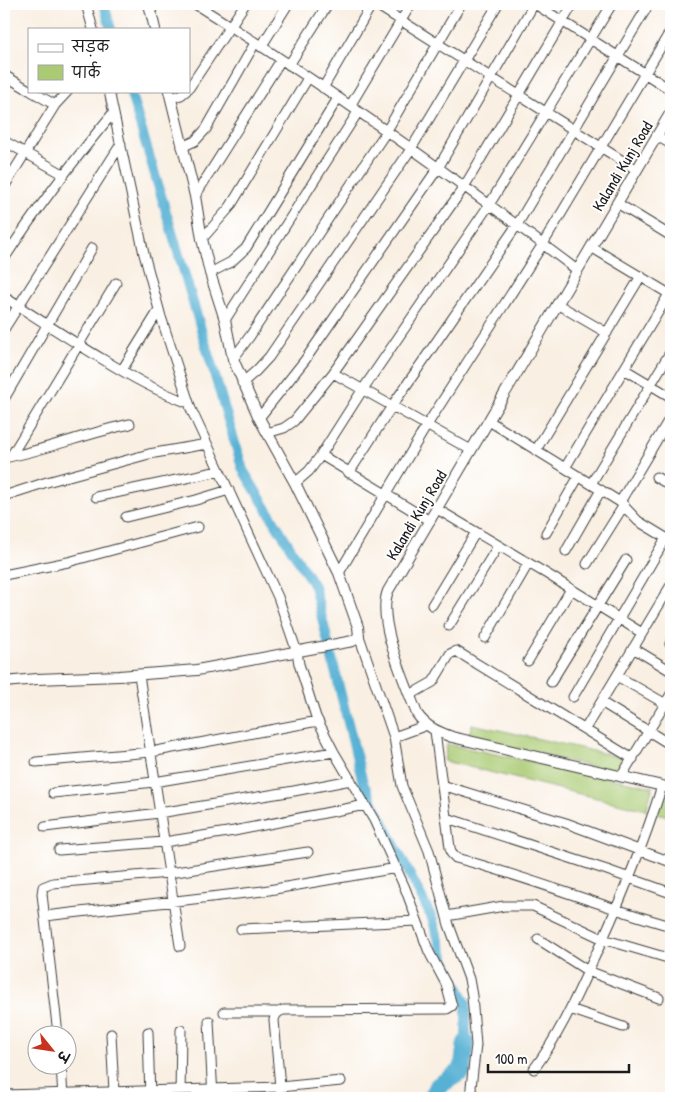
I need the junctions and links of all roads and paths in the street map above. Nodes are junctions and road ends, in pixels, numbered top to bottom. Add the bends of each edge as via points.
1 (86, 4) edge
2 (149, 4) edge
3 (196, 4) edge
4 (244, 4) edge
5 (288, 4) edge
6 (328, 4) edge
7 (373, 4) edge
8 (411, 4) edge
9 (461, 4) edge
10 (498, 4) edge
11 (535, 4) edge
12 (573, 4) edge
13 (612, 4) edge
14 (649, 4) edge
15 (209, 7) edge
16 (401, 20) junction
17 (563, 21) junction
18 (230, 26) junction
19 (93, 28) edge
20 (155, 28) edge
21 (671, 30) edge
22 (591, 39) junction
23 (438, 43) junction
24 (258, 45) junction
25 (618, 56) junction
26 (281, 60) junction
27 (464, 60) junction
28 (289, 65) junction
29 (646, 74) junction
30 (4, 75) edge
31 (491, 77) junction
32 (308, 78) junction
33 (190, 86) edge
34 (323, 88) junction
35 (28, 89) edge
36 (671, 90) edge
37 (33, 92) edge
38 (67, 92) edge
39 (109, 92) edge
40 (185, 92) edge
41 (170, 94) edge
42 (520, 95) junction
43 (338, 98) junction
44 (55, 105) junction
45 (350, 106) junction
46 (358, 112) junction
47 (547, 112) junction
48 (671, 112) edge
49 (113, 113) junction
50 (574, 130) junction
51 (386, 132) junction
52 (657, 136) junction
53 (4, 141) edge
54 (121, 144) junction
55 (671, 144) edge
56 (182, 147) junction
57 (601, 147) junction
58 (411, 149) junction
59 (24, 153) junction
60 (438, 168) junction
61 (637, 170) junction
62 (62, 174) junction
63 (4, 187) edge
64 (464, 187) junction
65 (195, 196) junction
66 (617, 203) junction
67 (490, 205) junction
68 (516, 224) junction
69 (671, 236) edge
70 (202, 239) junction
71 (542, 244) junction
72 (591, 247) junction
73 (92, 248) dead end
74 (4, 259) edge
75 (577, 270) junction
76 (210, 272) junction
77 (641, 276) junction
78 (116, 283) dead end
79 (670, 294) edge
80 (4, 297) edge
81 (557, 304) junction
82 (18, 306) junction
83 (159, 310) junction
84 (225, 320) junction
85 (47, 325) junction
86 (4, 329) edge
87 (608, 333) junction
88 (78, 345) junction
89 (671, 351) edge
90 (233, 359) junction
91 (624, 369) junction
92 (122, 370) junction
93 (333, 373) junction
94 (242, 383) junction
95 (651, 385) junction
96 (363, 389) junction
97 (671, 397) edge
98 (4, 399) edge
99 (189, 403) junction
100 (392, 406) junction
101 (671, 416) edge
102 (259, 418) junction
103 (489, 421) junction
104 (130, 424) dead end
105 (427, 425) junction
106 (267, 433) junction
107 (207, 444) junction
108 (471, 450) junction
109 (536, 450) junction
110 (322, 455) junction
111 (7, 457) edge
112 (565, 468) junction
113 (219, 471) junction
114 (349, 473) junction
115 (578, 476) junction
116 (656, 477) dead end
117 (295, 483) junction
118 (591, 484) junction
119 (671, 486) edge
120 (229, 490) junction
121 (601, 490) junction
122 (385, 495) junction
123 (4, 496) edge
124 (96, 496) dead end
125 (622, 503) junction
126 (437, 509) junction
127 (126, 517) dead end
128 (430, 521) junction
129 (198, 527) dead end
130 (476, 532) junction
131 (546, 533) dead end
132 (669, 540) edge
133 (498, 546) junction
134 (566, 551) dead end
135 (626, 560) dead end
136 (528, 564) junction
137 (587, 564) dead end
138 (339, 573) junction
139 (4, 575) edge
140 (671, 585) edge
141 (571, 589) junction
142 (432, 606) dead end
143 (598, 606) junction
144 (618, 618) junction
145 (450, 626) dead end
146 (642, 633) junction
147 (359, 636) junction
148 (485, 638) dead end
149 (633, 648) junction
150 (297, 652) junction
151 (528, 661) dead end
152 (671, 671) edge
153 (139, 675) junction
154 (617, 676) junction
155 (4, 682) edge
156 (551, 682) dead end
157 (671, 694) edge
158 (410, 695) junction
159 (573, 698) dead end
160 (601, 702) junction
161 (668, 705) edge
162 (318, 722) junction
163 (431, 728) junction
164 (585, 729) junction
165 (649, 732) junction
166 (394, 737) junction
167 (671, 745) edge
168 (151, 752) junction
169 (334, 752) junction
170 (633, 758) junction
171 (36, 762) dead end
172 (622, 777) junction
173 (350, 780) junction
174 (154, 782) junction
175 (442, 785) junction
176 (667, 787) edge
177 (54, 792) dead end
178 (365, 805) junction
179 (160, 813) junction
180 (447, 818) junction
181 (45, 827) dead end
182 (164, 842) junction
183 (60, 850) dead end
184 (640, 850) junction
185 (308, 852) dead end
186 (671, 862) edge
187 (397, 868) junction
188 (169, 873) junction
189 (629, 878) junction
190 (671, 893) edge
191 (173, 901) junction
192 (615, 909) junction
193 (44, 916) junction
194 (447, 916) junction
195 (417, 922) junction
196 (671, 926) edge
197 (241, 929) dead end
198 (538, 939) dead end
199 (603, 939) junction
200 (180, 946) dead end
201 (671, 959) edge
202 (588, 971) junction
203 (659, 998) dead end
204 (570, 1009) junction
205 (224, 1012) dead end
206 (279, 1012) junction
207 (209, 1022) dead end
208 (57, 1024) edge
209 (623, 1026) dead end
210 (181, 1030) dead end
211 (148, 1032) dead end
212 (111, 1034) dead end
213 (534, 1069) dead end
214 (61, 1074) edge
215 (340, 1081) dead end
216 (280, 1087) junction
217 (213, 1088) junction
218 (114, 1092) junction
219 (179, 1094) edge
220 (4, 1095) edge
221 (150, 1095) edge
222 (63, 1096) edge
223 (213, 1098) edge
224 (281, 1098) edge
225 (472, 1098) edge

1 - 19 street
2 - 20 street
3 - 15 street
4 - 18 street
5 - 24 street
6 - 28 street
7 - 16 street
7 - 34 street
8 - 16 street
9 - 23 street
10 - 27 street
11 - 17 street
11 - 31 street
12 - 17 street
13 - 22 street
14 - 25 street
15 - 18 street
16 - 23 street
16 - 45 street
17 - 22 street
17 - 42 street
18 - 24 street
18 - 33 street
21 - 29 street
22 - 25 street
22 - 47 street
23 - 27 street
23 - 51 street
24 - 26 street
24 - 56 street via 206,129 195,141
25 - 29 street
25 - 50 street
26 - 28 street
26 - 65 street
27 - 31 street
27 - 58 street
28 - 32 street
29 - 36 street
29 - 57 street
30 - 35 street
31 - 42 street
31 - 60 street
32 - 34 street
32 - 70 street via 230,207
34 - 43 street
37 - 44 street
38 - 44 street
39 - 49 street
40 - 41 street via 182,95
41 - 56 street
42 - 47 street
42 - 64 street
43 - 45 street
43 - 76 street via 246,248 231,262
44 - 59 street
45 - 46 street
46 - 51 street
46 - 84 street
47 - 50 street
47 - 67 street
48 - 52 street, Kalandi Kunj Road
49 - 54 street
49 - 62 street
50 - 57 street
50 - 68 street
51 - 58 street
51 - 90 street
52 - 55 street
52 - 61 street, Kalandi Kunj Road
53 - 59 street
54 - 82 street
54 - 83 street via 138,230
56 - 65 street
57 - 61 street
57 - 71 street
58 - 60 street
58 - 94 street via 269,357
59 - 62 street
59 - 63 street
60 - 64 street
60 - 102 street via 304,360
61 - 66 street, Kalandi Kunj Road
62 - 74 street
64 - 67 street
64 - 93 street
65 - 70 street
66 - 69 street
66 - 72 street, Kalandi Kunj Road
67 - 68 street
67 - 96 street
68 - 71 street
68 - 100 street
70 - 76 street
71 - 75 street
71 - 105 street
72 - 75 street, Kalandi Kunj Road
72 - 77 street
73 - 85 street
75 - 81 street, Kalandi Kunj Road
76 - 84 street
77 - 79 street
77 - 87 street
78 - 88 street
79 - 91 street
80 - 82 street
81 - 87 street
81 - 103 street, Kalandi Kunj Road
82 - 85 street
82 - 86 street
83 - 92 street
83 - 99 street
84 - 90 street
85 - 88 street
85 - 98 street
87 - 109 street
88 - 92 street
88 - 111 street
89 - 95 street
90 - 94 street
91 - 95 street
91 - 112 street
92 - 99 street via 162,393
93 - 96 street
93 - 106 street via 294,422
94 - 102 street
95 - 97 street
95 - 118 street
96 - 100 street
96 - 110 street
99 - 107 street
100 - 105 street
100 - 114 street
101 - 125 street
102 - 106 street
103 - 108 street, Kalandi Kunj Road
103 - 109 street
104 - 111 street
105 - 108 street
105 - 122 street
106 - 117 street
107 - 113 street
107 - 123 street via 149,454
108 - 126 street, Kalandi Kunj Road
109 - 112 street
110 - 114 street
110 - 117 street
112 - 115 street
113 - 120 street
113 - 124 street
114 - 122 street
115 - 118 street
115 - 131 street
116 - 119 street
117 - 138 street
118 - 121 street
120 - 127 street
120 - 150 street via 278,597
121 - 125 street
121 - 134 street
122 - 128 street
122 - 138 street
125 - 132 street via 634,518
125 - 137 street
126 - 128 street, Kalandi Kunj Road
126 - 130 street
128 - 158 street, Kalandi Kunj Road via 388,591 384,604 393,648
129 - 139 street via 68,562
130 - 133 street
130 - 142 street
132 - 144 street
133 - 136 street
133 - 145 street
135 - 143 street
136 - 141 street
136 - 148 street
138 - 147 street
140 - 146 street
141 - 143 street
141 - 151 street
143 - 144 street
143 - 156 street
144 - 146 street
144 - 159 street
146 - 149 street
147 - 150 street via 353,641
147 - 166 street
149 - 152 street
149 - 154 street
150 - 153 street via 197,670
150 - 162 street
153 - 155 street
153 - 168 street
154 - 160 street
154 - 161 street
157 - 161 street
158 - 163 street, Kalandi Kunj Road via 417,714
158 - 164 street via 433,682 450,654 456,650
160 - 164 street
160 - 165 street
161 - 165 street
162 - 168 street
162 - 169 street
163 - 166 street
163 - 172 street via 461,739
163 - 175 street
164 - 170 street
165 - 167 street
165 - 170 street
166 - 194 street via 402,786 429,851
168 - 171 street
168 - 174 street
169 - 173 street
169 - 174 street
170 - 172 street
172 - 176 street
173 - 178 street
173 - 179 street
174 - 177 street
174 - 179 street
175 - 180 street
175 - 184 street via 566,823
176 - 184 street
178 - 182 street via 234,832
178 - 187 street
179 - 181 street
179 - 182 street
180 - 189 street
180 - 192 street via 450,848 456,858
182 - 183 street
182 - 188 street
184 - 186 street
184 - 189 street
185 - 188 street
187 - 191 street via 262,891
187 - 195 street
188 - 191 street
188 - 193 street via 48,884 42,890
189 - 190 street
189 - 192 street
191 - 193 street
191 - 200 street
192 - 196 street
192 - 199 street
193 - 208 street
194 - 199 street via 530,905
194 - 225 street via 472,996 476,1045
195 - 197 street
195 - 206 street via 446,984 452,1002 450,1008
198 - 202 street
199 - 201 street
199 - 202 street
202 - 203 street
202 - 204 street
204 - 209 street
204 - 213 street via 550,1048
205 - 206 street
206 - 216 street via 274,1020
207 - 217 street
210 - 219 street
211 - 221 street
212 - 218 street
214 - 222 street
215 - 216 street
216 - 217 street
216 - 224 street
217 - 219 street
217 - 223 street
218 - 221 street
218 - 222 street
219 - 221 street
220 - 222 street

